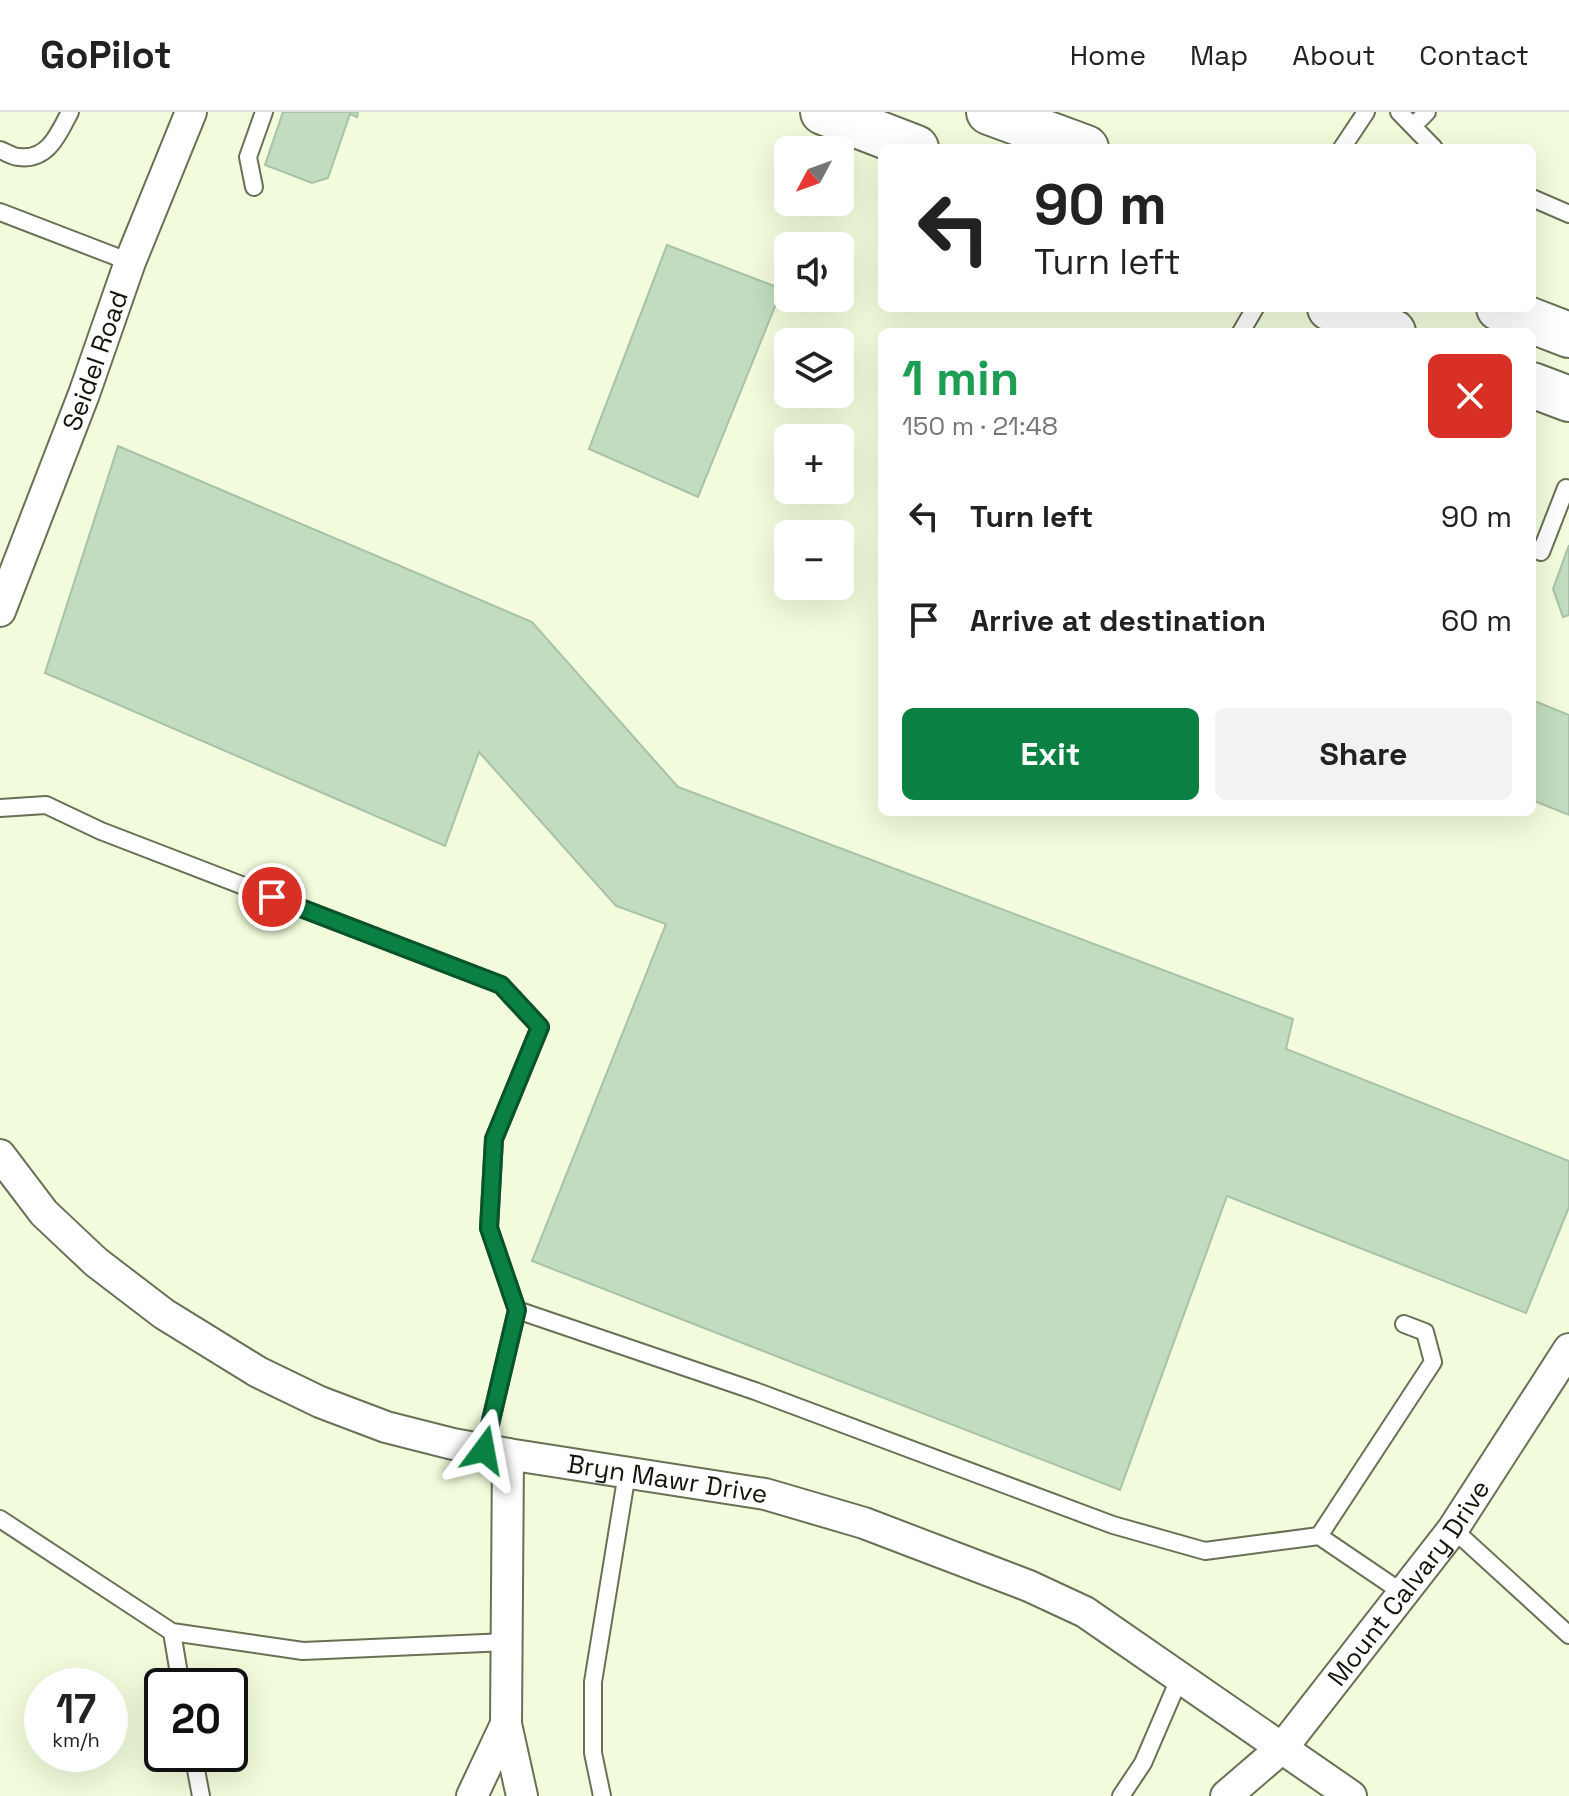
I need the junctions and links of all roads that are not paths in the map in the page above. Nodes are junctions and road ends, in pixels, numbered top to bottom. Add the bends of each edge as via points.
1 (70, 112) edge
2 (191, 112) edge
3 (264, 112) edge
4 (823, 112) edge
5 (989, 112) edge
6 (1366, 112) edge
7 (1399, 112) edge
8 (1427, 112) edge
9 (1413, 126) junction
10 (906, 144) edge
11 (1075, 144) edge
12 (1345, 144) edge
13 (1430, 144) edge
14 (0, 150) edge
15 (254, 187) dead end
16 (1536, 200) edge
17 (0, 212) edge
18 (1569, 214) edge
19 (130, 262) junction
20 (1340, 312) edge
21 (1509, 312) edge
22 (1382, 328) edge
23 (1569, 335) edge
24 (1536, 387) edge
25 (1569, 399) edge
26 (1569, 489) edge
27 (1536, 550) edge
28 (0, 611) edge
29 (0, 808) edge
30 (0, 1155) edge
31 (517, 1310) junction
32 (1404, 1324) dead end
33 (1569, 1349) edge
34 (496, 1452) junction
35 (627, 1473) junction
36 (0, 1519) edge
37 (1453, 1529) junction
38 (1319, 1536) junction
39 (1403, 1593) junction
40 (172, 1632) junction
41 (1569, 1635) edge
42 (507, 1642) junction
43 (178, 1668) edge
44 (1180, 1677) junction
45 (506, 1724) junction
46 (1283, 1747) junction
47 (196, 1772) edge
48 (201, 1796) edge
49 (472, 1796) edge
50 (522, 1796) edge
51 (602, 1796) edge
52 (1121, 1796) edge
53 (1226, 1796) edge
54 (1351, 1796) edge

1 - 14 lane via 55,141 36,156
2 - 19 street, Seidel Road
3 - 15 lane via 248,157
4 - 10 main road
5 - 11 main road
6 - 12 lane
7 - 9 lane
8 - 9 lane
9 - 13 lane
16 - 18 lane
17 - 19 lane
19 - 28 street, Seidel Road
20 - 22 main road
21 - 23 main road
24 - 25 main road
26 - 27 lane via 1541,552
29 - 31 lane via 46,805 501,985 540,1027 494,1139 489,1228
30 - 34 street, Bryn Mawr Drive via 44,1213 96,1262 164,1314 258,1372 386,1427
31 - 34 lane
31 - 38 lane via 755,1391 1113,1525 1205,1551
32 - 38 lane via 1425,1332 1433,1362
33 - 37 street, Mount Calvary Drive
34 - 35 street, Bryn Mawr Drive
34 - 42 street
35 - 44 street, Bryn Mawr Drive via 765,1494 864,1523 1085,1612
35 - 51 lane via 593,1682 593,1753
36 - 40 lane
37 - 39 street, Mount Calvary Drive
37 - 41 lane
38 - 39 lane
39 - 46 street, Mount Calvary Drive
40 - 42 lane via 303,1651
40 - 43 lane
42 - 45 street
44 - 46 street, Bryn Mawr Drive
44 - 52 lane via 1143,1763
45 - 49 street
45 - 50 street
46 - 53 street, Mount Calvary Drive
46 - 54 street, Bryn Mawr Drive
47 - 48 lane

